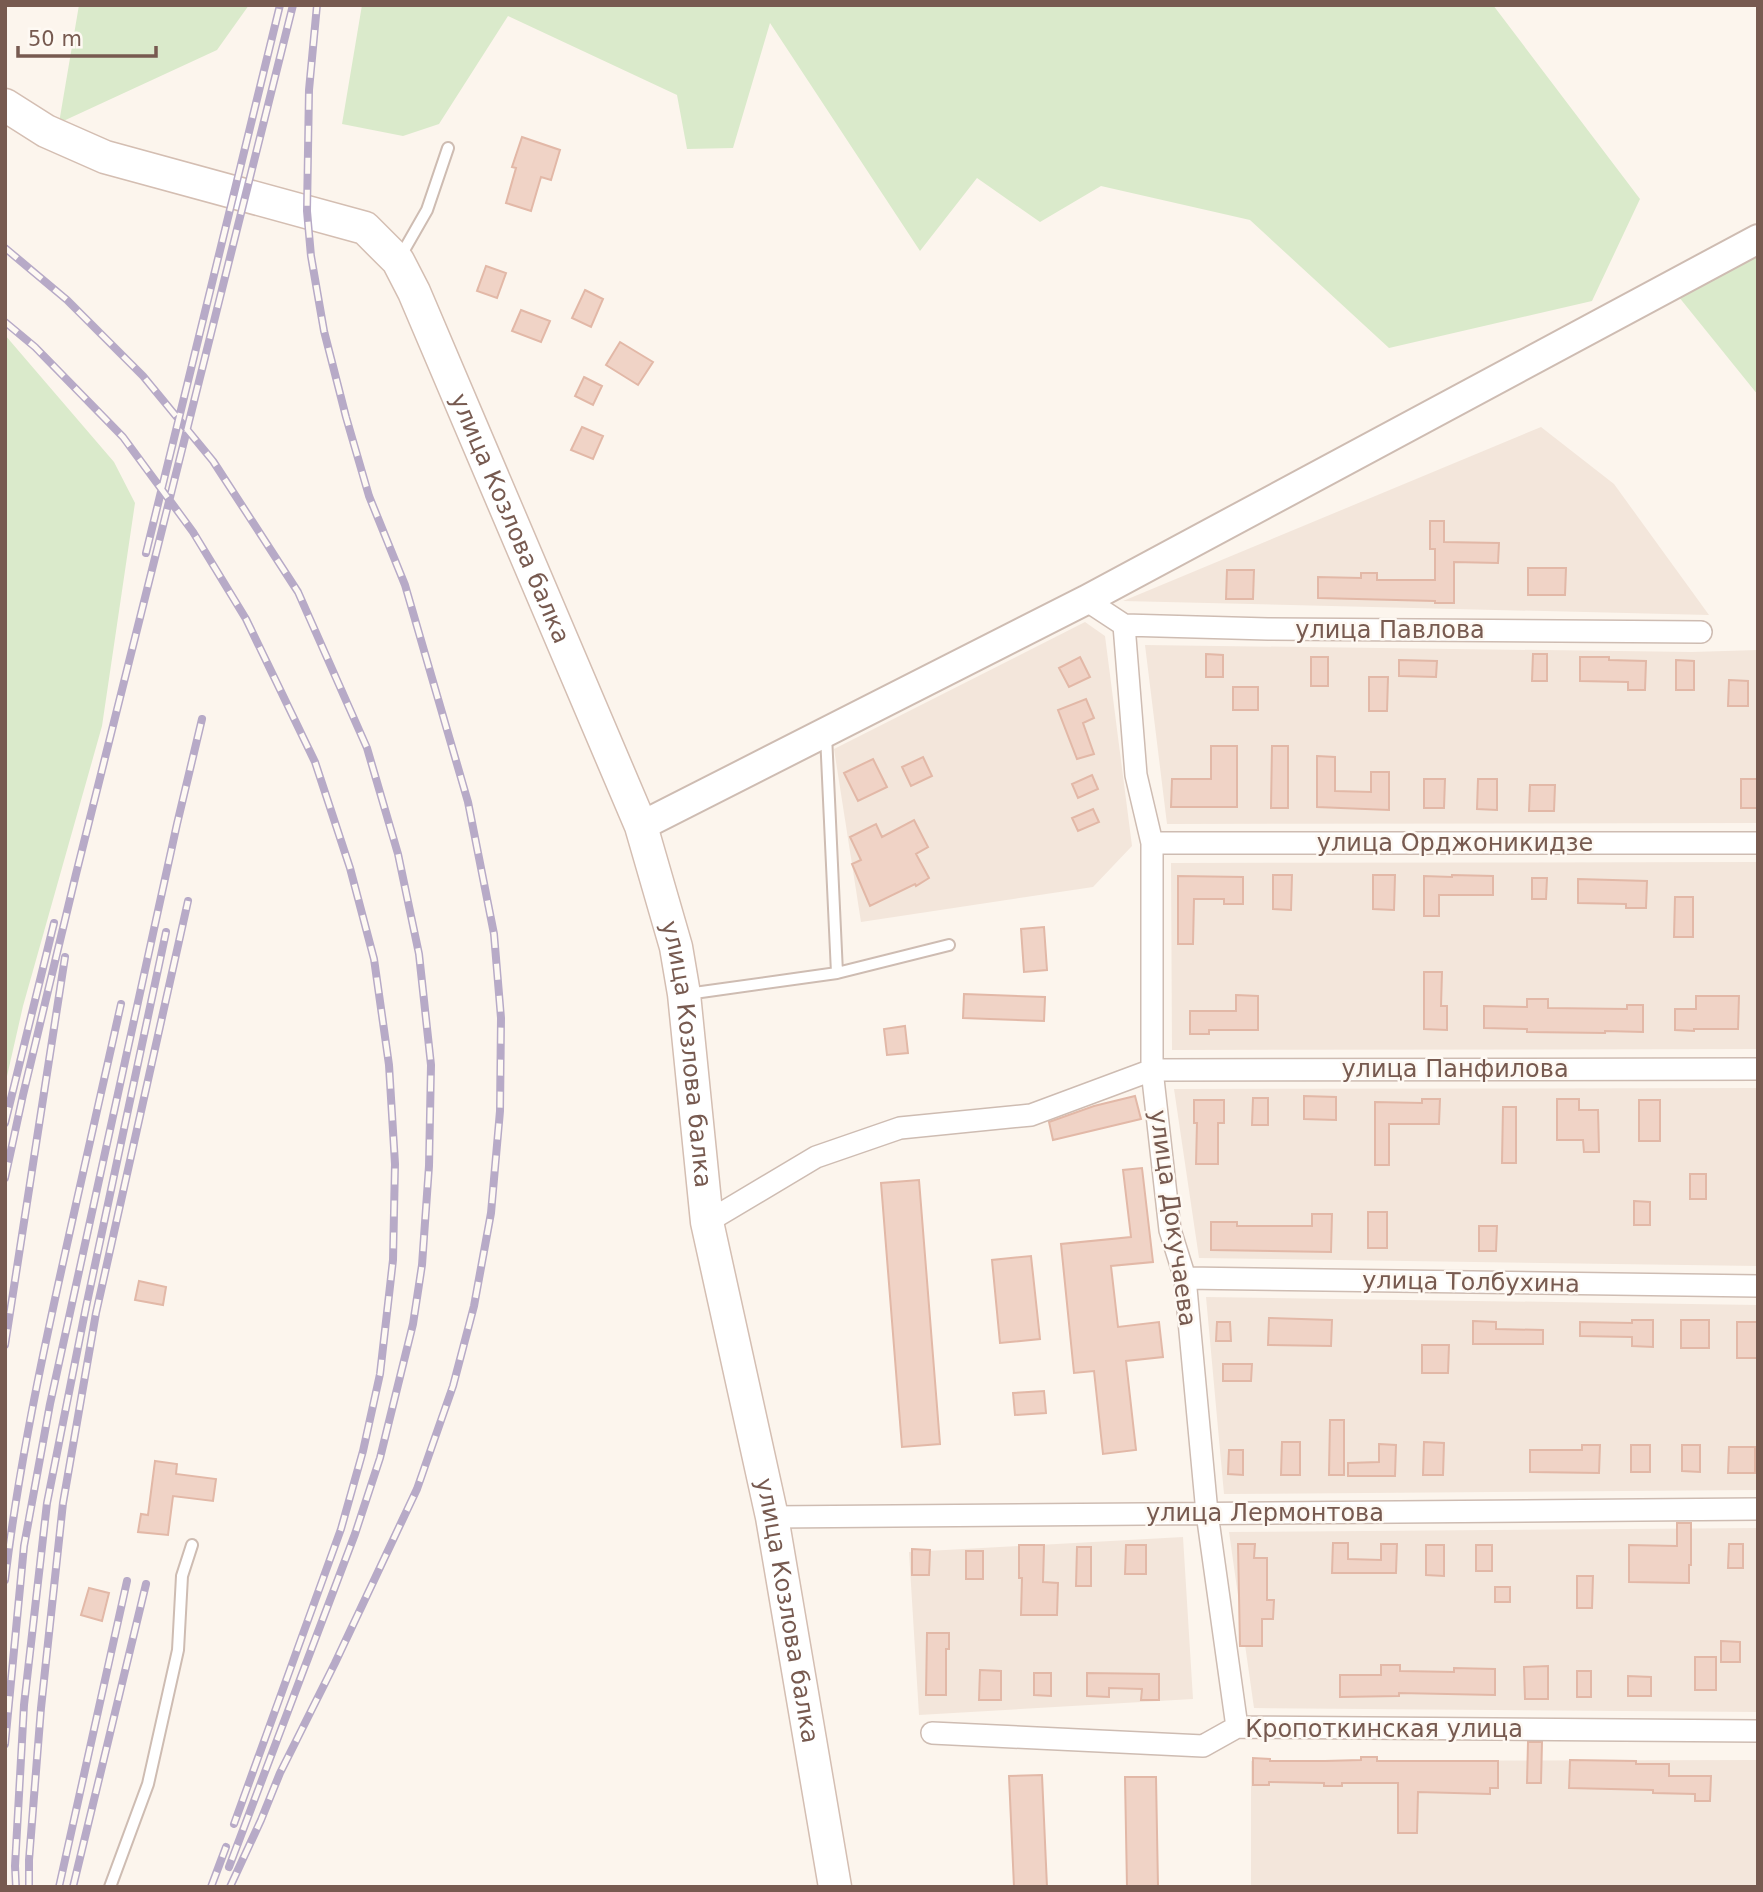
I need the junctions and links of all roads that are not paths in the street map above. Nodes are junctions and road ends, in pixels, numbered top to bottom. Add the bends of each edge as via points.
1 (5, 105) edge
2 (448, 148) dead end
3 (1758, 239) edge
4 (398, 261) junction
5 (1086, 600) junction
6 (1124, 625) junction
7 (1701, 632) dead end
8 (825, 732) junction
9 (641, 826) junction
10 (1758, 843) edge
11 (1152, 844) junction
12 (949, 945) dead end
13 (838, 973) junction
14 (684, 994) junction
15 (1758, 1069) edge
16 (1152, 1070) junction
17 (707, 1222) junction
18 (1185, 1278) junction
19 (1758, 1286) edge
20 (1758, 1509) edge
21 (1207, 1513) junction
22 (772, 1517) junction
23 (192, 1545) dead end
24 (1237, 1727) junction
25 (1758, 1731) edge
26 (932, 1733) dead end
27 (110, 1887) edge
28 (835, 1887) edge

1 - 4 main road, улица Козлова балка via 46,131 105,157 365,228
2 - 4 lane via 428,210
3 - 5 street
4 - 9 main road, улица Козлова балка
5 - 6 street
5 - 8 street
6 - 7 street, улица Павлова
6 - 11 street, улица Докучаева via 1136,775
8 - 9 street
8 - 13 lane
9 - 14 main road, улица Козлова балка via 676,947
10 - 11 street, улица Орджоникидзе
11 - 16 street, улица Докучаева
12 - 13 lane
13 - 14 lane
14 - 17 main road, улица Козлова балка
15 - 16 street, улица Панфилова
16 - 17 street via 1031,1115 900,1128 817,1157
16 - 18 street, улица Докучаева via 1170,1230
17 - 22 main road, улица Козлова балка
18 - 19 street, улица Толбухина
18 - 21 street, улица Докучаева
20 - 21 street, улица Лермонтова
21 - 22 street, улица Лермонтова
21 - 24 street, улица Докучаева
22 - 28 main road, улица Козлова балка
23 - 27 lane via 182,1576 178,1650 148,1784
24 - 25 street, Кропоткинская улица
24 - 26 street, Кропоткинская улица via 1203,1746

